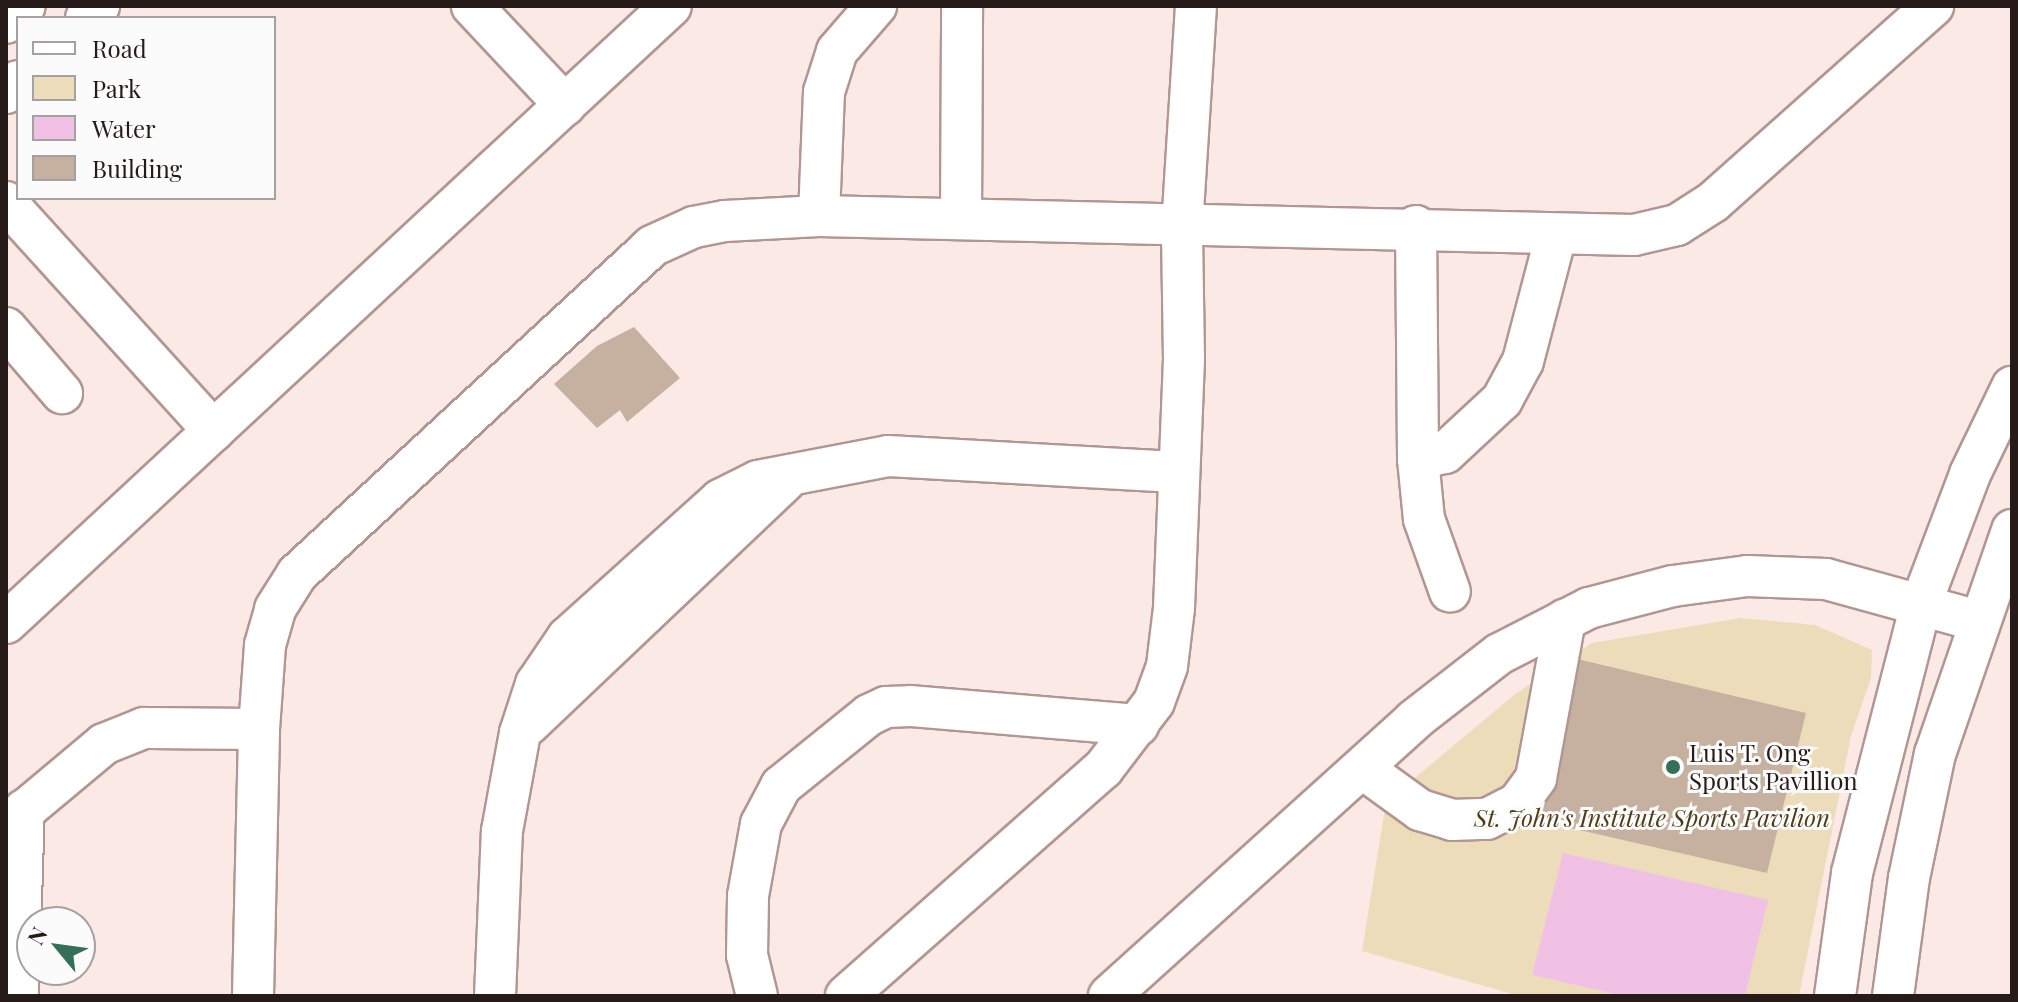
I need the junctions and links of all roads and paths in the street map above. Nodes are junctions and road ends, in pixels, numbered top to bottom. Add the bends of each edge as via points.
1 (25, 6) edge
2 (671, 6) edge
3 (876, 6) edge
4 (962, 6) edge
5 (1196, 6) edge
6 (1933, 6) edge
7 (491, 12) edge
8 (6, 23) edge
9 (565, 105) junction
10 (6, 202) edge
11 (819, 216) junction
12 (961, 218) junction
13 (1416, 226) junction
14 (1182, 228) junction
15 (1556, 235) junction
16 (6, 328) edge
17 (2012, 387) edge
18 (62, 393) dead end
19 (214, 431) junction
20 (1418, 459) junction
21 (1176, 472) junction
22 (2012, 530) edge
23 (1450, 592) dead end
24 (1921, 604) junction
25 (1565, 620) junction
26 (1978, 621) junction
27 (6, 623) edge
28 (1138, 725) junction
29 (259, 729) junction
30 (1362, 768) junction
31 (15, 818) edge
32 (18, 996) edge
33 (253, 996) edge
34 (495, 996) edge
35 (757, 996) edge
36 (846, 996) edge
37 (1109, 996) edge
38 (1835, 996) edge
39 (1893, 996) edge

1 - 8 street
2 - 9 street
3 - 11 street via 837,51 824,92
4 - 12 street
5 - 14 street
6 - 15 street via 1713,202 1677,225 1634,235
7 - 9 street
9 - 19 street
10 - 19 street
11 - 12 street
11 - 29 street via 725,221 694,227 652,246 297,574 275,609 265,645
12 - 14 street
13 - 14 street
13 - 15 street
13 - 20 street
14 - 21 street via 1184,359
15 - 20 street via 1523,361 1502,400 1445,453
16 - 18 street
17 - 24 street via 1970,474
19 - 27 street
20 - 23 street via 1424,519
21 - 28 street via 1174,608 1167,666 1154,702
21 - 34 street via 888,456 787,479 520,733 502,831
22 - 26 street
24 - 25 street via 1826,579 1747,576 1673,586 1589,608
24 - 26 street
24 - 38 street via 1852,873
25 - 30 street via 1499,654
25 - 30 street via 1536,778 1518,803 1487,819 1452,820 1420,810
26 - 39 street via 1935,754 1909,878
28 - 35 street via 911,706 886,707 869,715 781,786 765,814 748,896 747,955
28 - 36 street via 1103,769
29 - 31 street via 144,728 104,744
29 - 33 street
30 - 37 street
31 - 32 street

